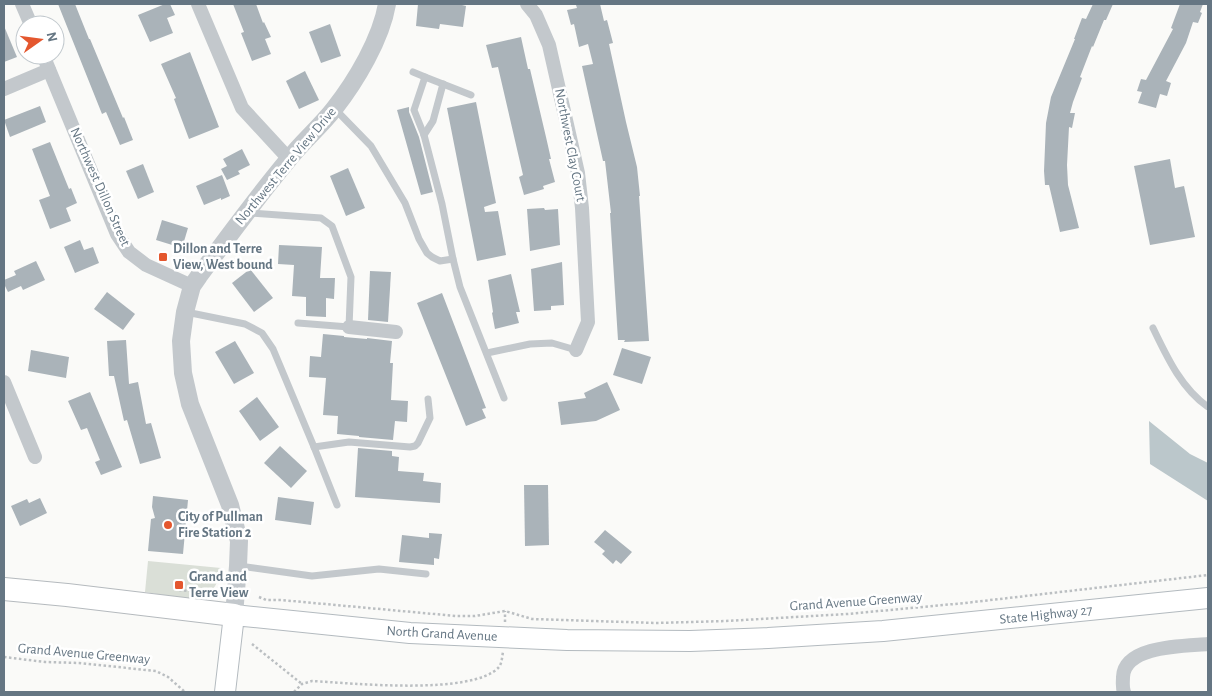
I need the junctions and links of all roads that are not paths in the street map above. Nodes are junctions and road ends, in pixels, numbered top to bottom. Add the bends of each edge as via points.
1 (198, 4) edge
2 (387, 4) edge
3 (527, 4) edge
4 (47, 65) edge
5 (49, 70) junction
6 (413, 72) dead end
7 (424, 77) junction
8 (443, 84) junction
9 (4, 89) edge
10 (471, 95) dead end
11 (334, 108) junction
12 (424, 136) junction
13 (289, 159) junction
14 (246, 213) junction
15 (453, 259) junction
16 (192, 286) junction
17 (185, 312) junction
18 (298, 324) dead end
19 (349, 327) junction
20 (1152, 328) dead end
21 (396, 332) dead end
22 (576, 350) joint
23 (487, 353) junction
24 (4, 382) edge
25 (504, 398) dead end
26 (428, 399) dead end
27 (1208, 407) edge
28 (314, 447) junction
29 (35, 457) dead end
30 (337, 506) dead end
31 (238, 566) junction
32 (426, 574) dead end
33 (4, 589) edge
34 (1208, 598) edge
35 (234, 615) junction
36 (883, 631) joint
37 (1208, 644) edge
38 (226, 686) edge
39 (1124, 692) edge

1 - 13 street via 242,108
2 - 11 street, Northwest Terre View Drive via 372,50
3 - 22 street, Northwest Clay Court via 536,15 549,45 578,173 588,322
4 - 5 street, Northwest Dillon Street
5 - 9 street
5 - 16 street, Northwest Dillon Street via 117,234 129,252 146,265
6 - 7 lane
7 - 8 lane
7 - 12 lane via 414,110
8 - 10 lane
8 - 12 lane via 433,121
11 - 13 street, Northwest Terre View Drive
11 - 15 lane via 371,146 405,203 427,253 440,261
12 - 15 lane
13 - 14 street, Northwest Terre View Drive
14 - 16 street, Northwest Terre View Drive
14 - 19 lane via 321,218 332,226 352,277
15 - 23 lane via 460,287
16 - 17 street, Northwest Terre View Drive
17 - 28 lane via 246,324 262,333 273,349
17 - 31 street, Northwest Terre View Drive via 181,341 183,373 190,404 230,505 240,540
18 - 19 lane
19 - 21 street
20 - 27 lane via 1177,375
22 - 23 lane via 552,343
23 - 25 lane
24 - 29 street
26 - 28 lane via 430,418 415,446 349,442
28 - 30 lane
31 - 32 lane via 312,576 379,569
31 - 35 street, Northwest Terre View Drive
33 - 35 main road, North Grand Avenue
34 - 36 main road, State Highway 27
35 - 36 main road, North Grand Avenue via 410,633 567,640 690,641
35 - 38 main road
37 - 39 street via 1162,649 1136,657 1123,671

